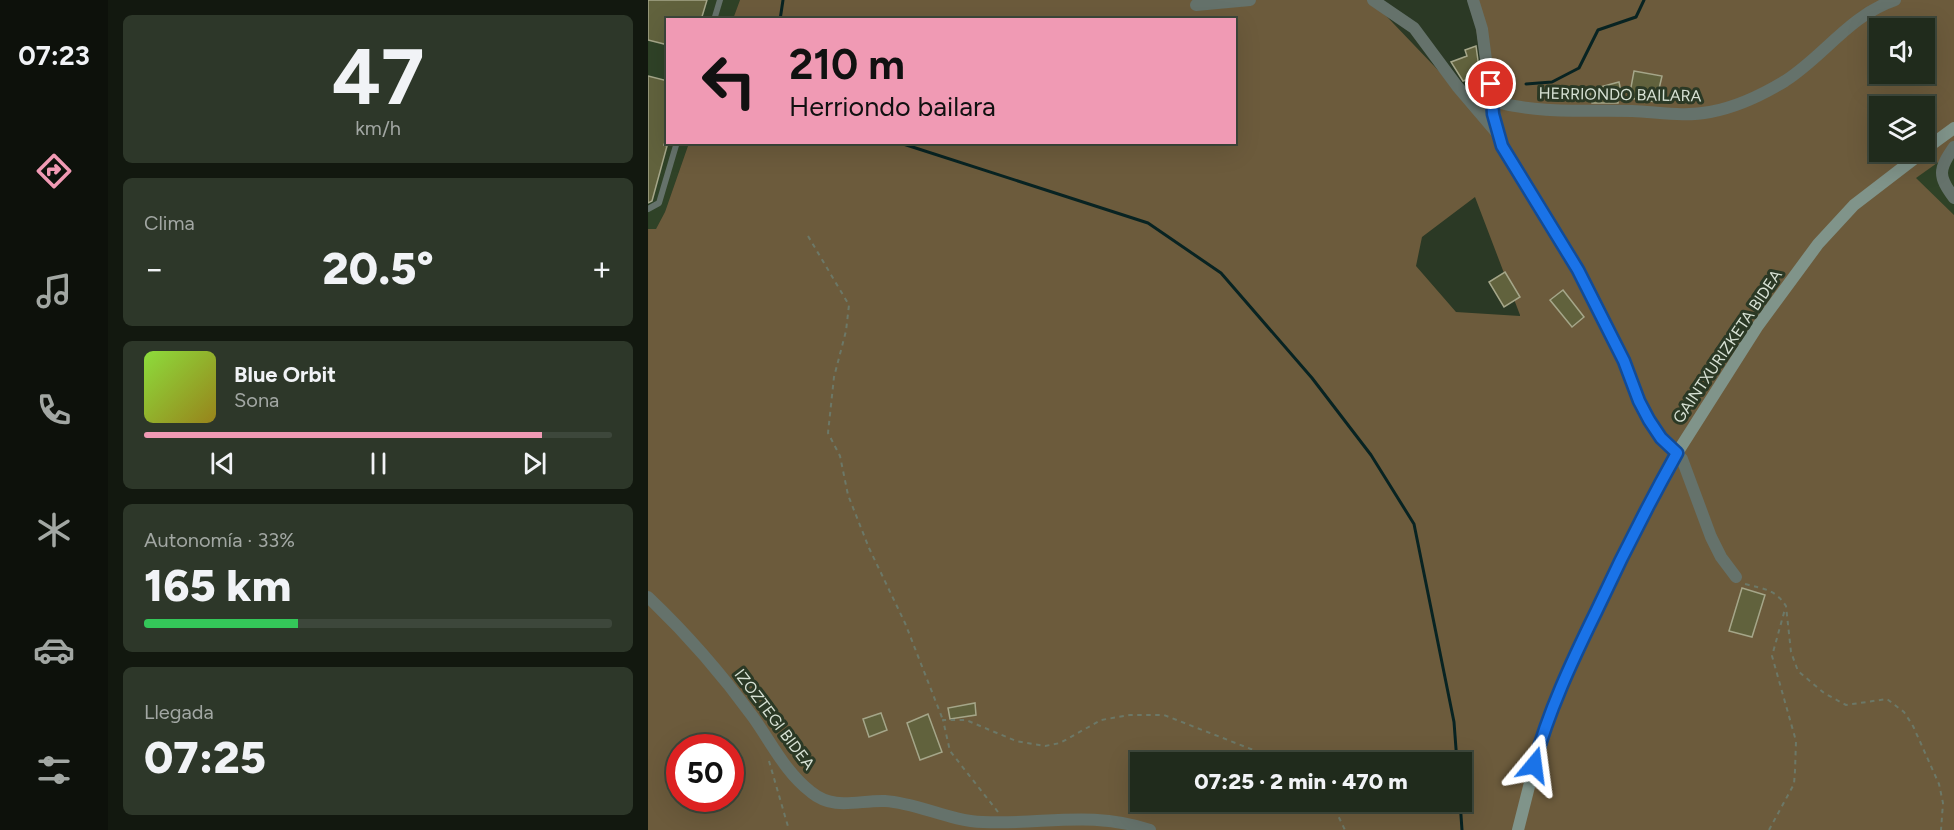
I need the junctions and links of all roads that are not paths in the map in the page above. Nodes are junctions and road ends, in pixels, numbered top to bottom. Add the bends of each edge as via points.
1 (720, 0) edge
2 (1250, 0) edge
3 (1373, 0) edge
4 (1473, 0) edge
5 (1895, 0) edge
6 (1197, 5) dead end
7 (715, 18) edge
8 (1492, 101) junction
9 (1954, 128) edge
10 (1497, 134) junction
11 (1935, 143) edge
12 (676, 144) edge
13 (1954, 147) edge
14 (1910, 162) edge
15 (1954, 198) edge
16 (648, 209) edge
17 (1677, 453) junction
18 (1736, 577) road end
19 (648, 597) edge
20 (1150, 830) edge
21 (1518, 830) edge

1 - 7 lane
2 - 6 street
3 - 10 street via 1414,28
4 - 8 street via 1487,56
5 - 8 street, HERRIONDO BAILARA via 1855,21 1787,80 1750,100 1709,112 1551,112
8 - 10 street
9 - 11 main road, GAINTXURIZKETA BIDEA
10 - 17 street via 1580,274 1649,420
12 - 16 lane via 659,203
13 - 15 street via 1942,164 1941,176
14 - 17 main road, GAINTXURIZKETA BIDEA via 1854,206 1818,244 1757,327
17 - 18 street via 1711,537
17 - 21 main road, GAINTXURIZKETA BIDEA via 1570,665 1540,743
19 - 20 street, IZOZTEGI BIDEA via 703,652 771,746 810,792 824,801 838,805 886,801 957,819 1006,822 1092,818

